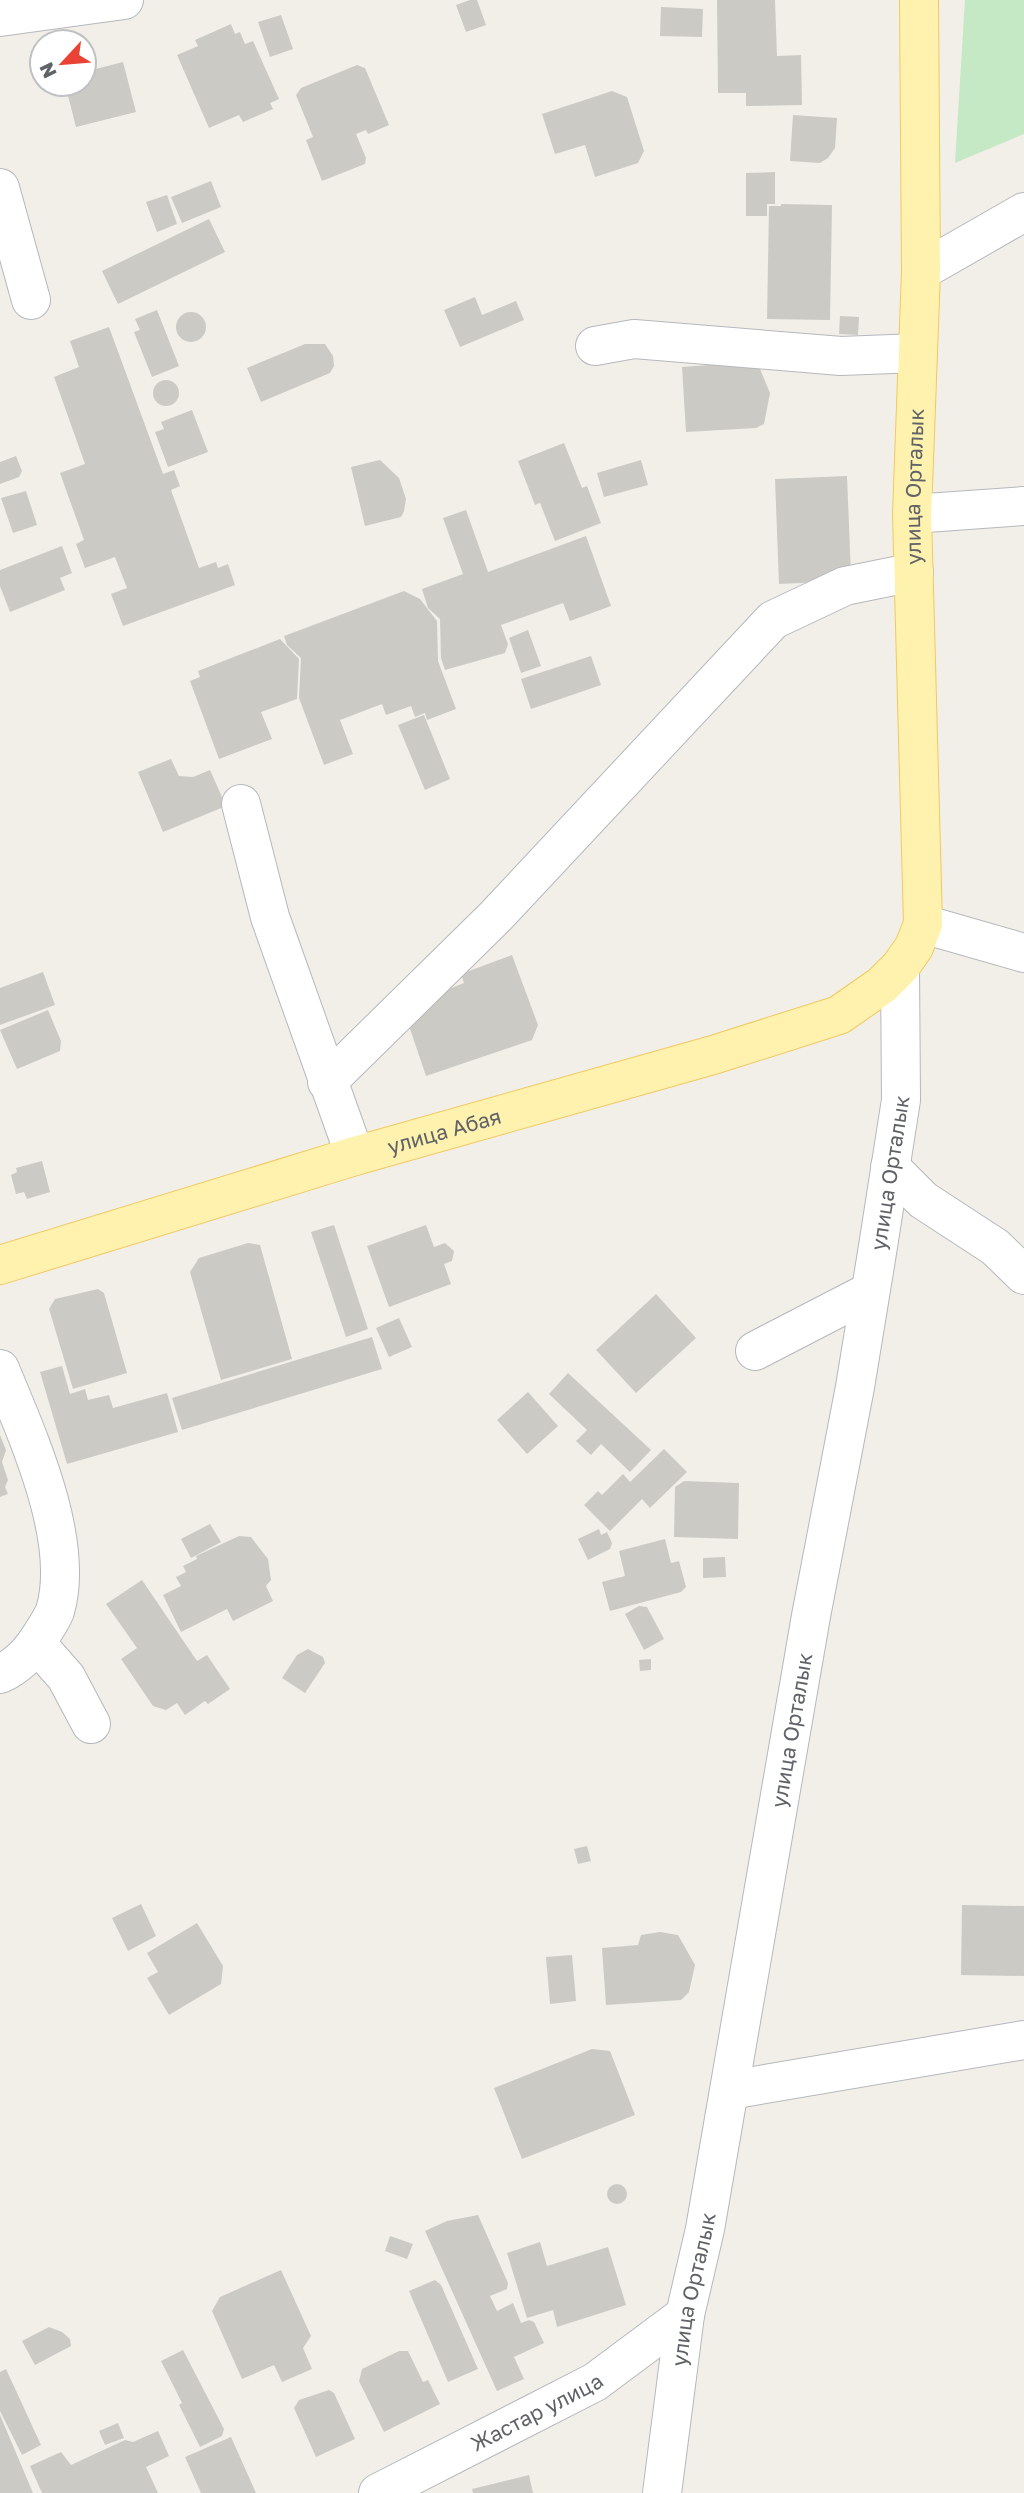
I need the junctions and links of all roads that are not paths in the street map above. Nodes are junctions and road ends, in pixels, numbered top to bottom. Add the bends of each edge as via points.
1 (124, 0) edge
2 (919, 0) edge
3 (0, 18) edge
4 (0, 188) edge
5 (1024, 212) edge
6 (920, 271) junction
7 (31, 300) dead end
8 (596, 346) dead end
9 (918, 353) junction
10 (1024, 506) edge
11 (912, 514) junction
12 (914, 572) junction
13 (241, 804) dead end
14 (923, 924) junction
15 (1024, 953) edge
16 (891, 976) junction
17 (327, 1082) junction
18 (355, 1156) junction
19 (890, 1167) junction
20 (0, 1265) edge
21 (1024, 1275) edge
22 (869, 1292) junction
23 (755, 1351) dead end
24 (0, 1369) edge
25 (36, 1643) junction
26 (0, 1674) edge
27 (91, 1724) dead end
28 (1024, 2040) edge
29 (730, 2090) junction
30 (685, 2315) junction
31 (377, 2493) edge
32 (662, 2493) edge

1 - 3 street
2 - 6 main road, улица Орталык
4 - 7 street
5 - 6 street
6 - 9 main road, улица Орталык
8 - 9 street via 634,339 841,356
9 - 11 main road, улица Орталык
10 - 11 street
11 - 12 main road, улица Орталык
12 - 14 main road, улица Орталык
12 - 17 street via 845,586 774,620 495,917
13 - 17 street via 270,917
14 - 15 street
14 - 16 main road, улица Орталык via 914,947
16 - 18 main road, улица Абая via 839,1014 713,1055
16 - 19 street, улица Орталык via 901,1100
17 - 18 street
18 - 20 main road, улица Абая
19 - 21 street via 923,1200 995,1247
19 - 22 street, улица Орталык
22 - 23 street
22 - 29 street, улица Орталык
24 - 25 street via 58,1538 60,1586 54,1613
25 - 26 street via 13,1668
25 - 27 street via 66,1677
28 - 29 street
29 - 30 street, улица Орталык
30 - 31 street, Жастар улица via 595,2382
30 - 32 street, улица Орталык

